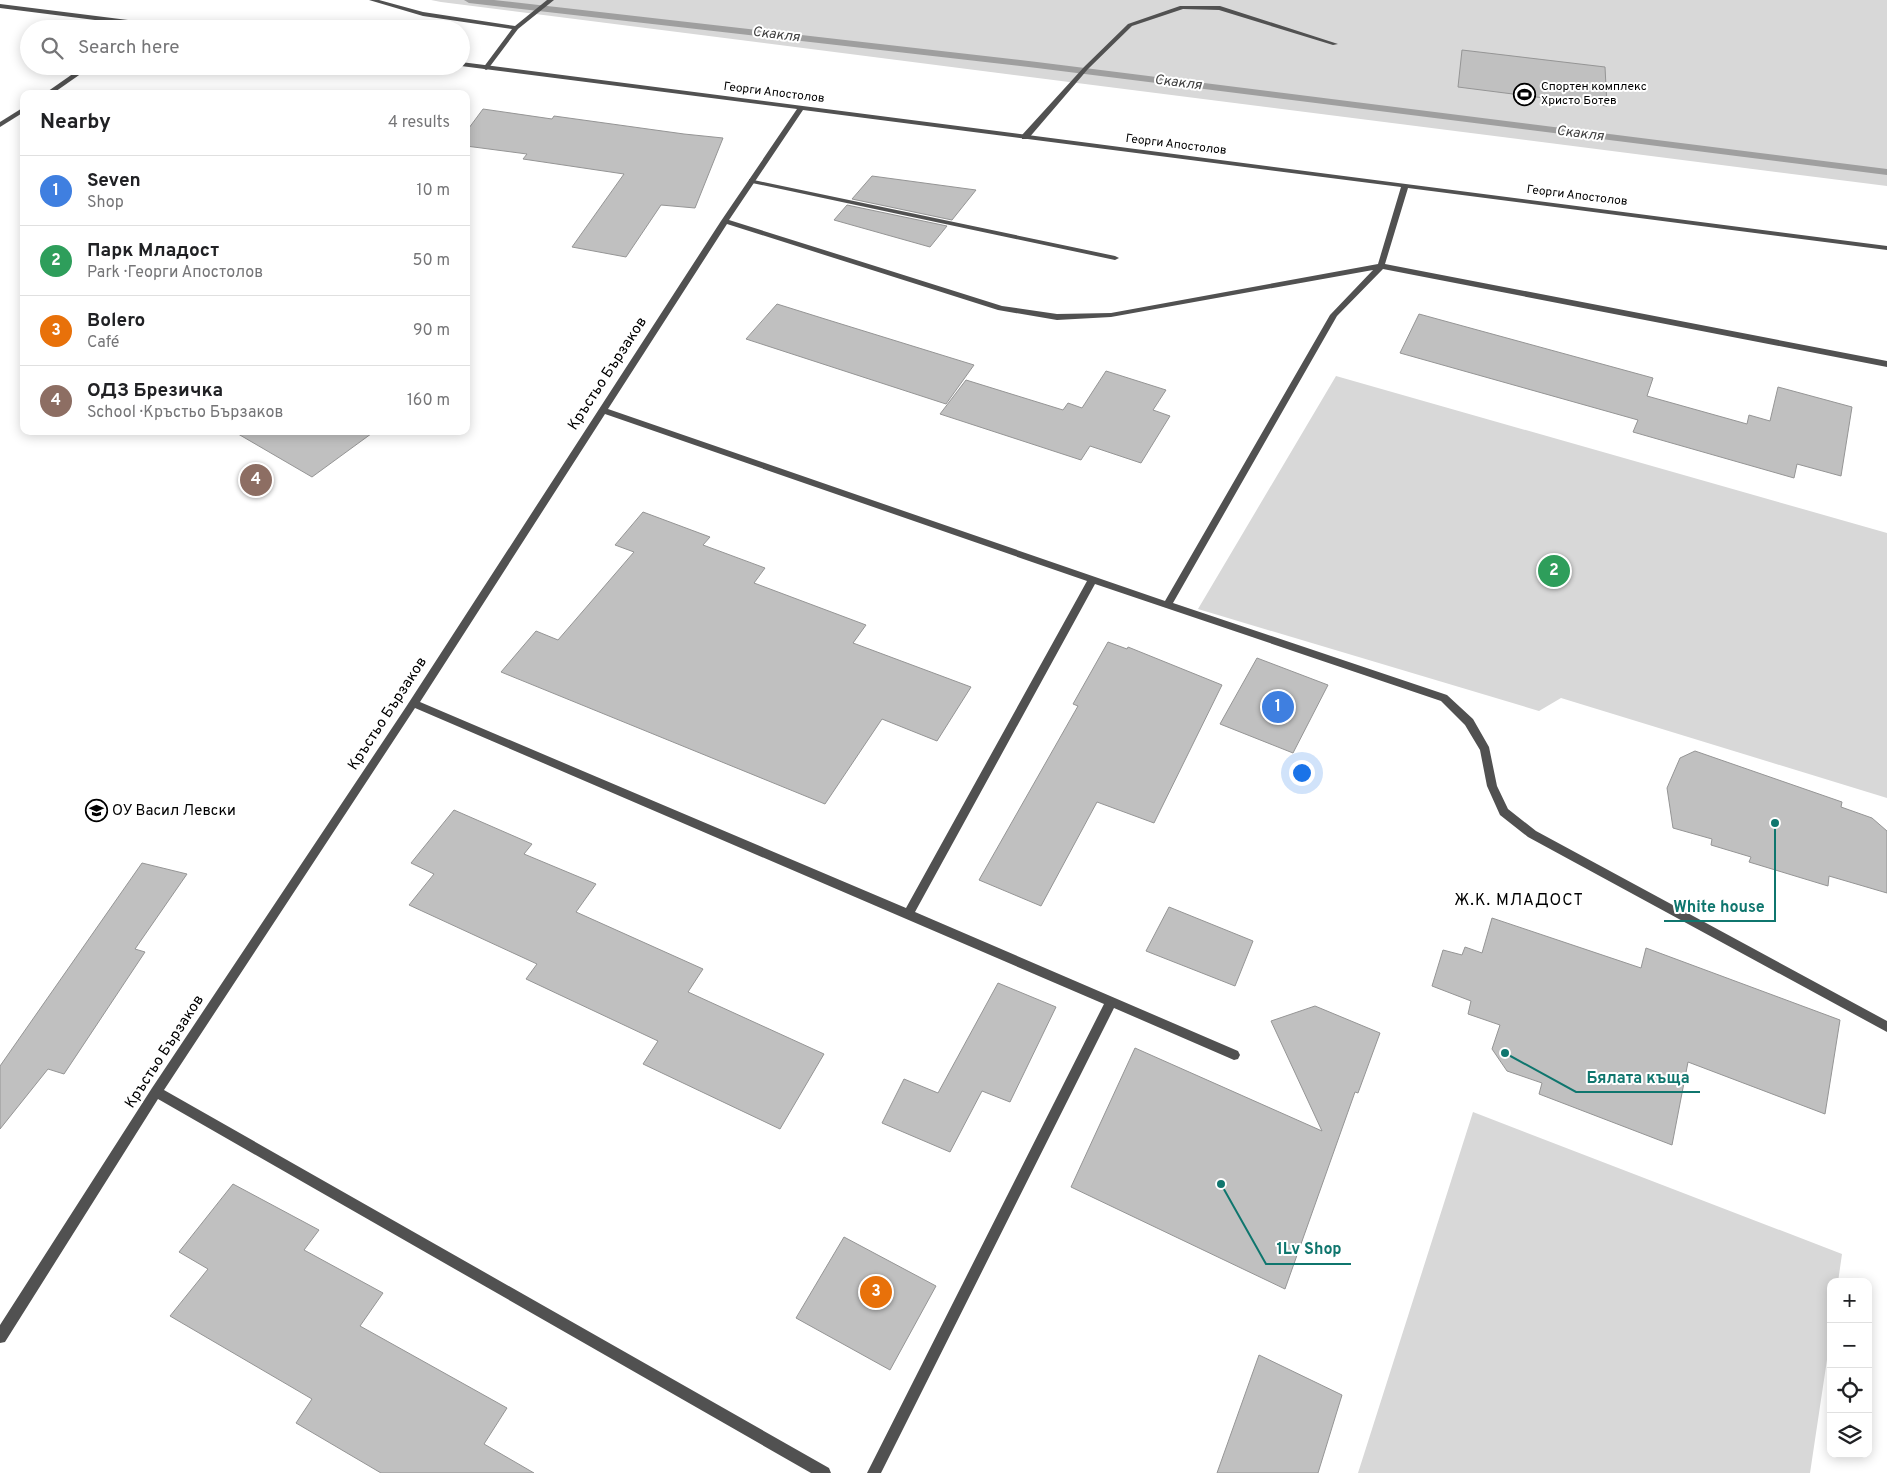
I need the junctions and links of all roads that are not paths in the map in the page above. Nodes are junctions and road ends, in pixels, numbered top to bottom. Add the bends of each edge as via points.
1 (372, 0) edge
2 (551, 0) edge
3 (0, 6) edge
4 (99, 20) edge
5 (463, 20) edge
6 (470, 21) edge
7 (516, 28) junction
8 (1335, 44) dead end
9 (470, 65) edge
10 (486, 68) junction
11 (76, 75) edge
12 (53, 90) edge
13 (801, 108) junction
14 (20, 112) edge
15 (0, 125) edge
16 (1025, 137) junction
17 (752, 181) junction
18 (1405, 186) junction
19 (725, 221) junction
20 (1887, 248) edge
21 (1115, 258) dead end
22 (1381, 266) junction
23 (1887, 364) edge
24 (603, 410) junction
25 (1093, 579) junction
26 (1166, 605) junction
27 (413, 703) junction
28 (908, 914) junction
29 (1111, 1002) junction
30 (1887, 1027) edge
31 (1234, 1056) dead end
32 (156, 1092) junction
33 (0, 1337) edge
34 (824, 1473) edge
35 (874, 1473) edge

1 - 5 street via 423,14
2 - 7 street
3 - 4 street
6 - 7 street
7 - 10 street
8 - 16 street via 1220,8 1182,7 1130,26 1086,68
9 - 10 street, Георги Апостолов
10 - 13 street, Георги Апостолов
11 - 12 street
13 - 16 street, Георги Апостолов
13 - 17 street, Кръстьо Бързаков
14 - 15 street
16 - 18 street, Георги Апостолов
17 - 19 street, Кръстьо Бързаков
17 - 21 street
18 - 20 street, Георги Апостолов
18 - 22 street
19 - 22 street via 1001,308 1057,317 1111,315
19 - 24 street, Кръстьо Бързаков
22 - 23 street
22 - 26 street via 1334,315
24 - 25 street
24 - 27 street, Кръстьо Бързаков
25 - 26 street
25 - 28 street
26 - 30 street via 1444,698 1469,722 1485,750 1492,786 1504,812 1532,834
27 - 28 street
27 - 32 street, Кръстьо Бързаков
28 - 29 street
29 - 31 street
29 - 35 street
32 - 33 street, Кръстьо Бързаков
32 - 34 street

